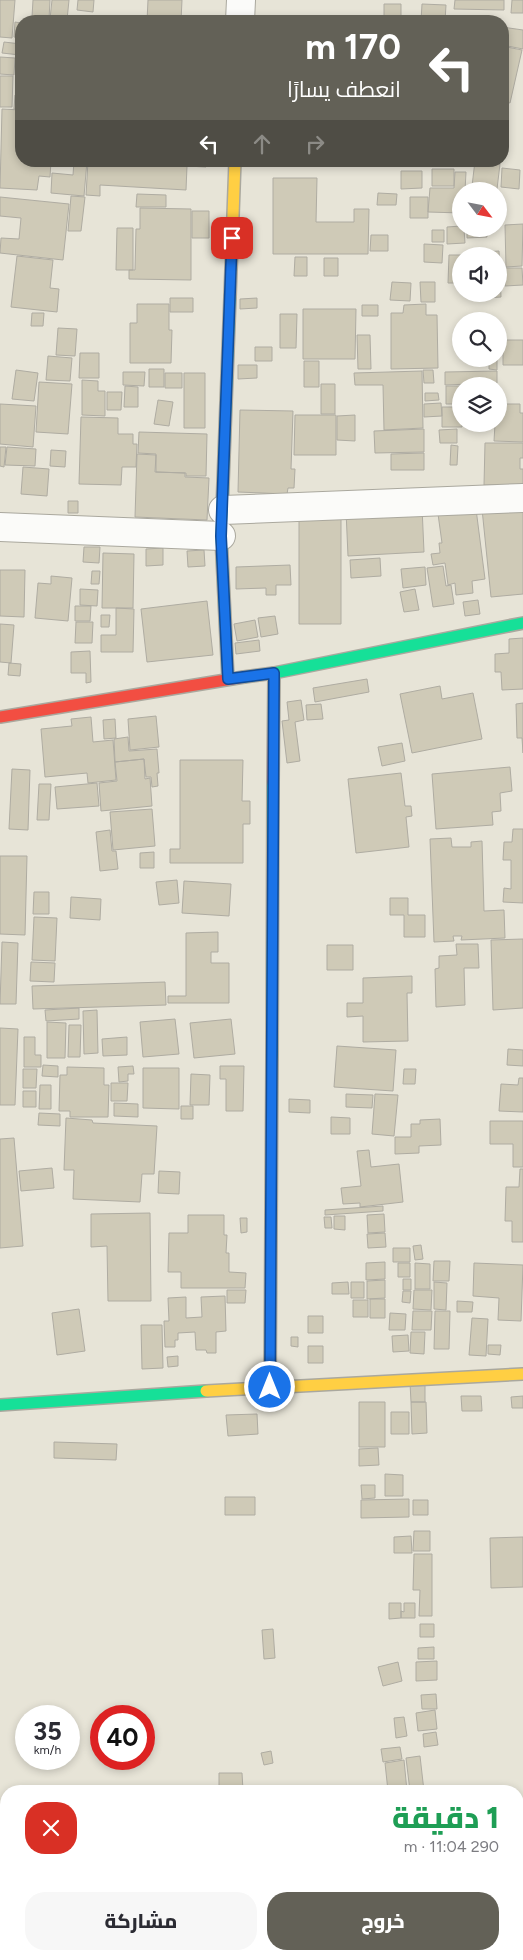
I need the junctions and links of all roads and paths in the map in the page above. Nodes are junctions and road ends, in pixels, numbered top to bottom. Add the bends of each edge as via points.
1 (241, 0) edge
2 (240, 15) edge
3 (235, 167) edge
4 (523, 498) edge
5 (223, 510) junction
6 (0, 527) edge
7 (221, 536) junction
8 (523, 623) edge
9 (274, 673) junction
10 (228, 679) junction
11 (0, 717) edge
12 (523, 1374) edge
13 (270, 1387) junction
14 (0, 1405) edge

1 - 2 street
3 - 5 street
4 - 5 street
5 - 7 street
6 - 7 street
7 - 10 street
8 - 9 street
9 - 10 street
9 - 13 street
10 - 11 street
12 - 13 street
13 - 14 street

